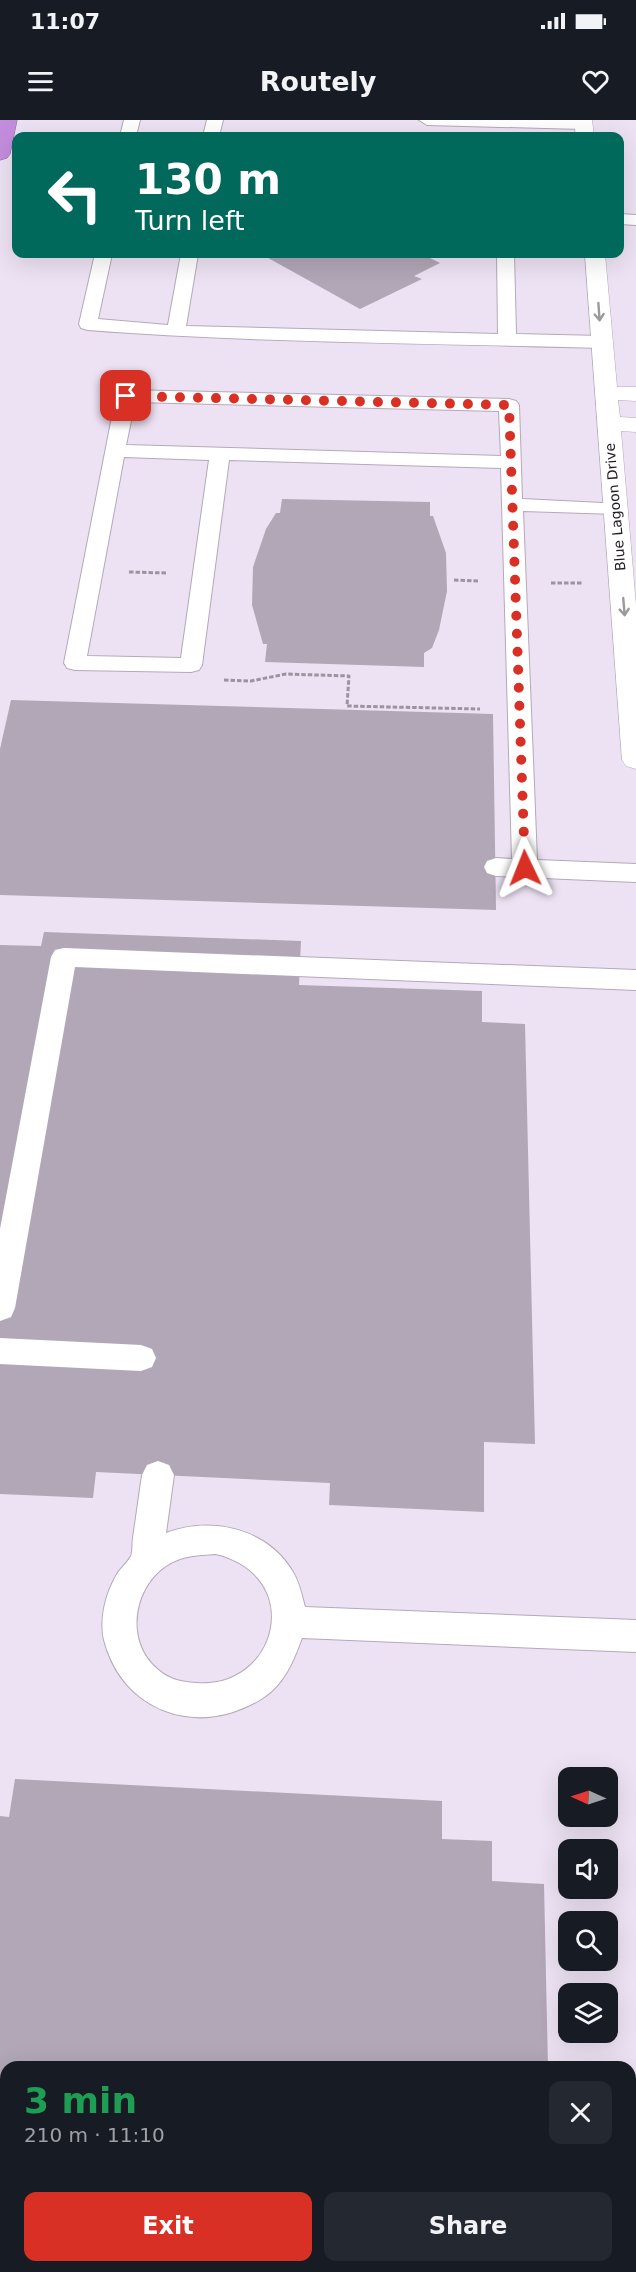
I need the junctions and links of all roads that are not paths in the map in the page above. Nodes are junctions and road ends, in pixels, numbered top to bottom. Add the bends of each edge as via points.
1 (8, 120) edge
2 (427, 120) edge
3 (504, 126) edge
4 (584, 127) edge
5 (0, 154) edge
6 (102, 258) edge
7 (189, 258) edge
8 (506, 258) edge
9 (595, 258) edge
10 (176, 331) junction
11 (507, 340) junction
12 (602, 342) junction
13 (606, 393) junction
14 (636, 394) edge
15 (608, 423) junction
16 (636, 425) edge
17 (115, 451) junction
18 (220, 454) junction
19 (511, 462) junction
20 (514, 505) junction
21 (616, 508) junction
22 (636, 760) edge
23 (496, 867) dead end
24 (525, 868) junction
25 (636, 873) edge
26 (636, 980) edge
27 (0, 1308) edge
28 (0, 1352) edge
29 (141, 1358) dead end
30 (158, 1475) dead end
31 (146, 1563) junction
32 (290, 1622) junction
33 (636, 1636) edge

1 - 5 highway
2 - 3 lane
3 - 4 lane
6 - 10 lane via 88,324
7 - 10 lane
8 - 11 lane
9 -> 12 street, Blue Lagoon Drive
10 - 11 lane
11 - 12 lane
12 - 13 street, Blue Lagoon Drive
13 - 14 street
13 - 15 street, Blue Lagoon Drive
15 - 16 street
15 - 21 street, Blue Lagoon Drive
17 - 18 lane
17 - 18 lane via 75,663 191,665
17 - 19 lane via 126,396 509,405
18 - 19 lane
19 - 20 lane
20 - 21 lane
20 - 24 lane
21 -> 22 street, Blue Lagoon Drive
23 - 24 lane
24 - 25 lane
26 - 27 lane via 64,957
28 - 29 lane
30 - 31 lane
31 - 32 lane via 166,1549 191,1540 216,1539 240,1545 261,1557 278,1576 288,1598
31 - 32 lane via 129,1584 120,1609 119,1635 138,1674 166,1695 194,1702 222,1700 249,1689 270,1671 284,1648
32 - 33 lane

